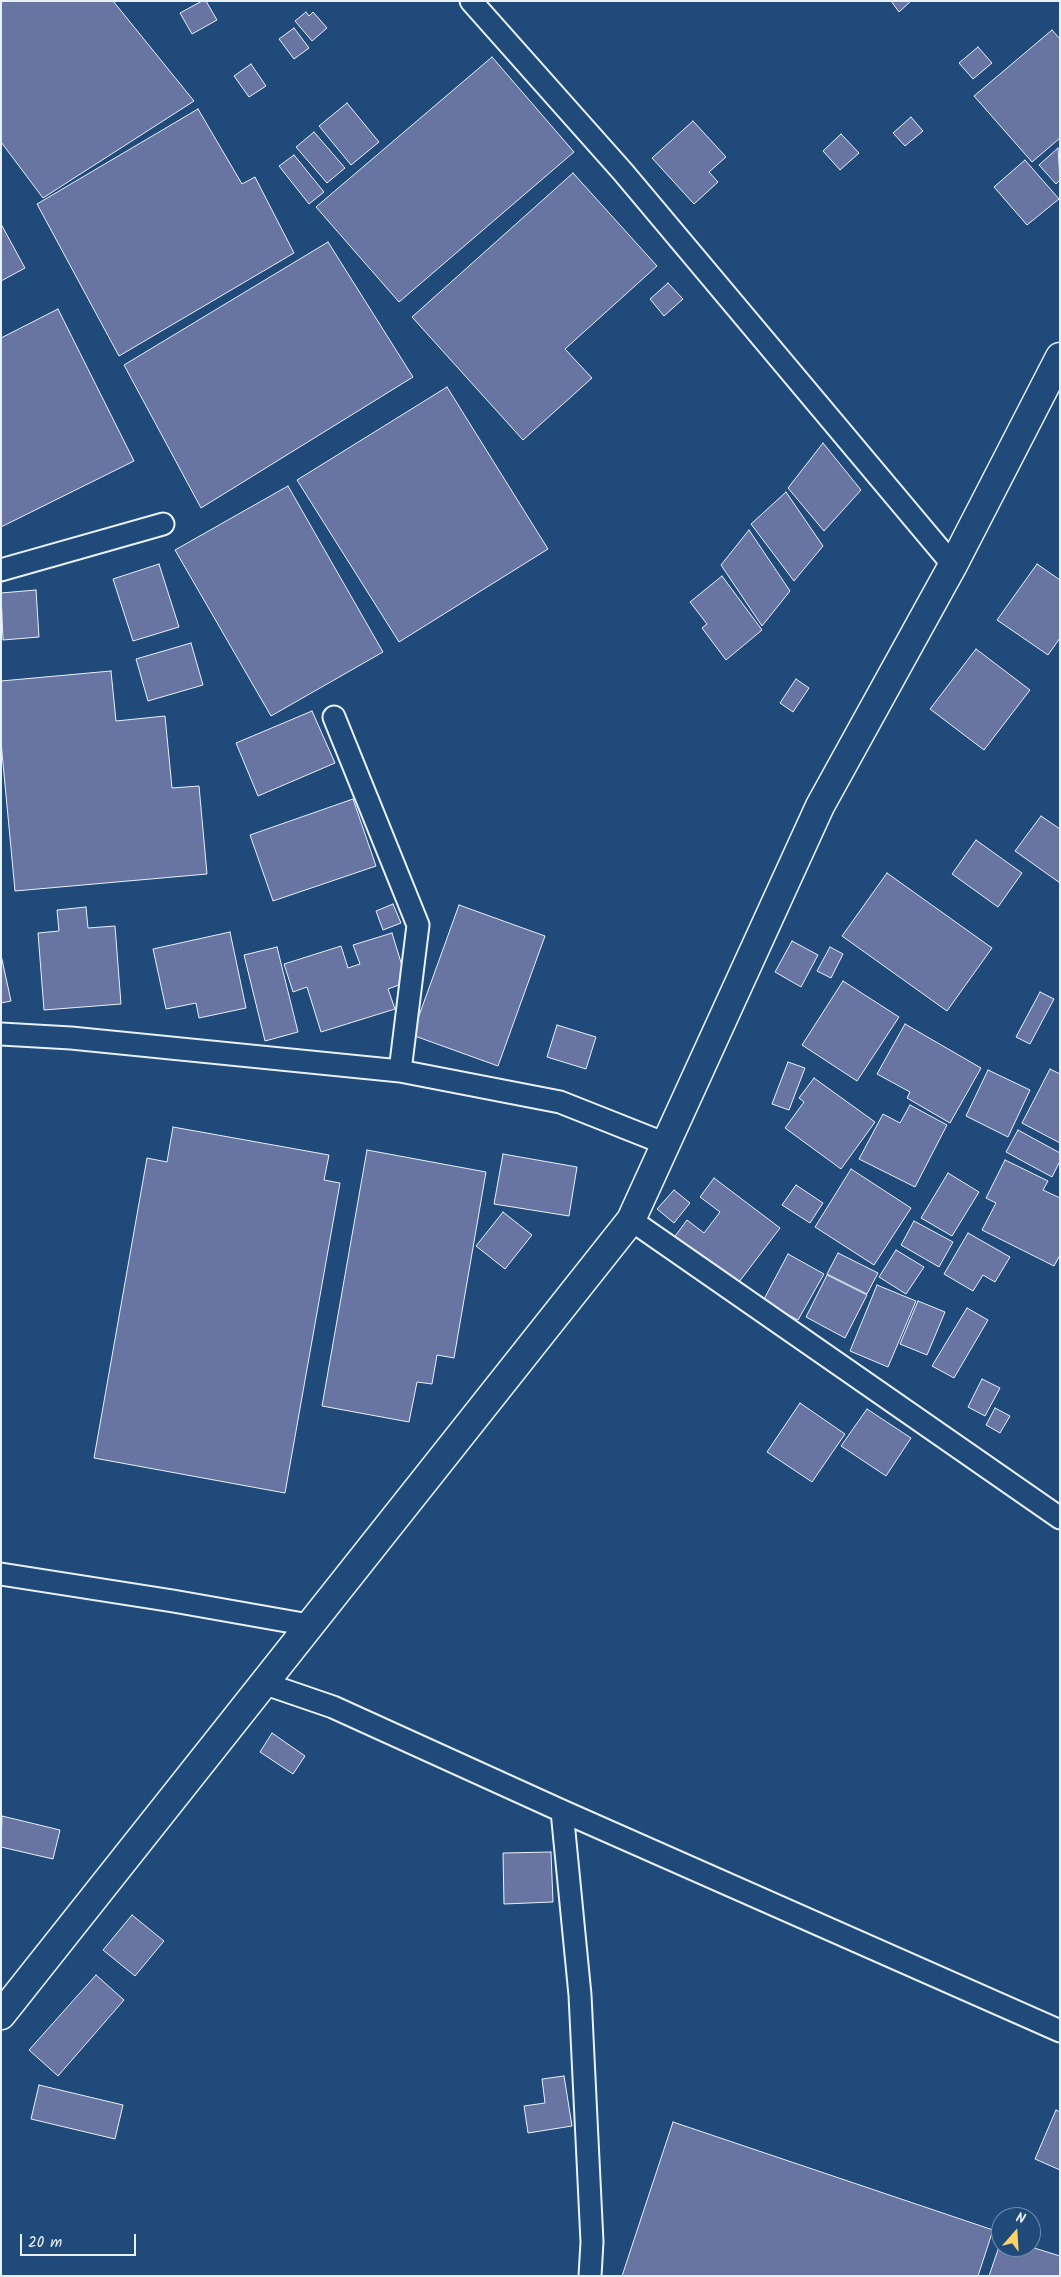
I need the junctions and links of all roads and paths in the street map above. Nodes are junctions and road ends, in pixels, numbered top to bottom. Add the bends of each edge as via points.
1 (471, 1) edge
2 (1060, 357) edge
3 (163, 524) dead end
4 (953, 565) junction
5 (1, 570) edge
6 (334, 717) dead end
7 (1, 1034) edge
8 (400, 1071) junction
9 (666, 1144) junction
10 (631, 1220) junction
11 (1060, 1518) edge
12 (1, 1574) edge
13 (309, 1625) junction
14 (263, 1683) junction
15 (562, 1811) junction
16 (1, 2015) edge
17 (1060, 2031) edge
18 (590, 2276) edge

1 - 4 lane via 623,172
2 - 4 street
3 - 5 lane
4 - 9 street via 820,806
6 - 8 lane via 418,925
7 - 8 lane
8 - 9 lane via 560,1102
9 - 10 street
10 - 11 lane
10 - 13 street
12 - 13 lane
13 - 14 street
14 - 15 lane via 333,1707
14 - 16 street
15 - 17 lane
15 - 18 lane via 581,2005 592,2242

